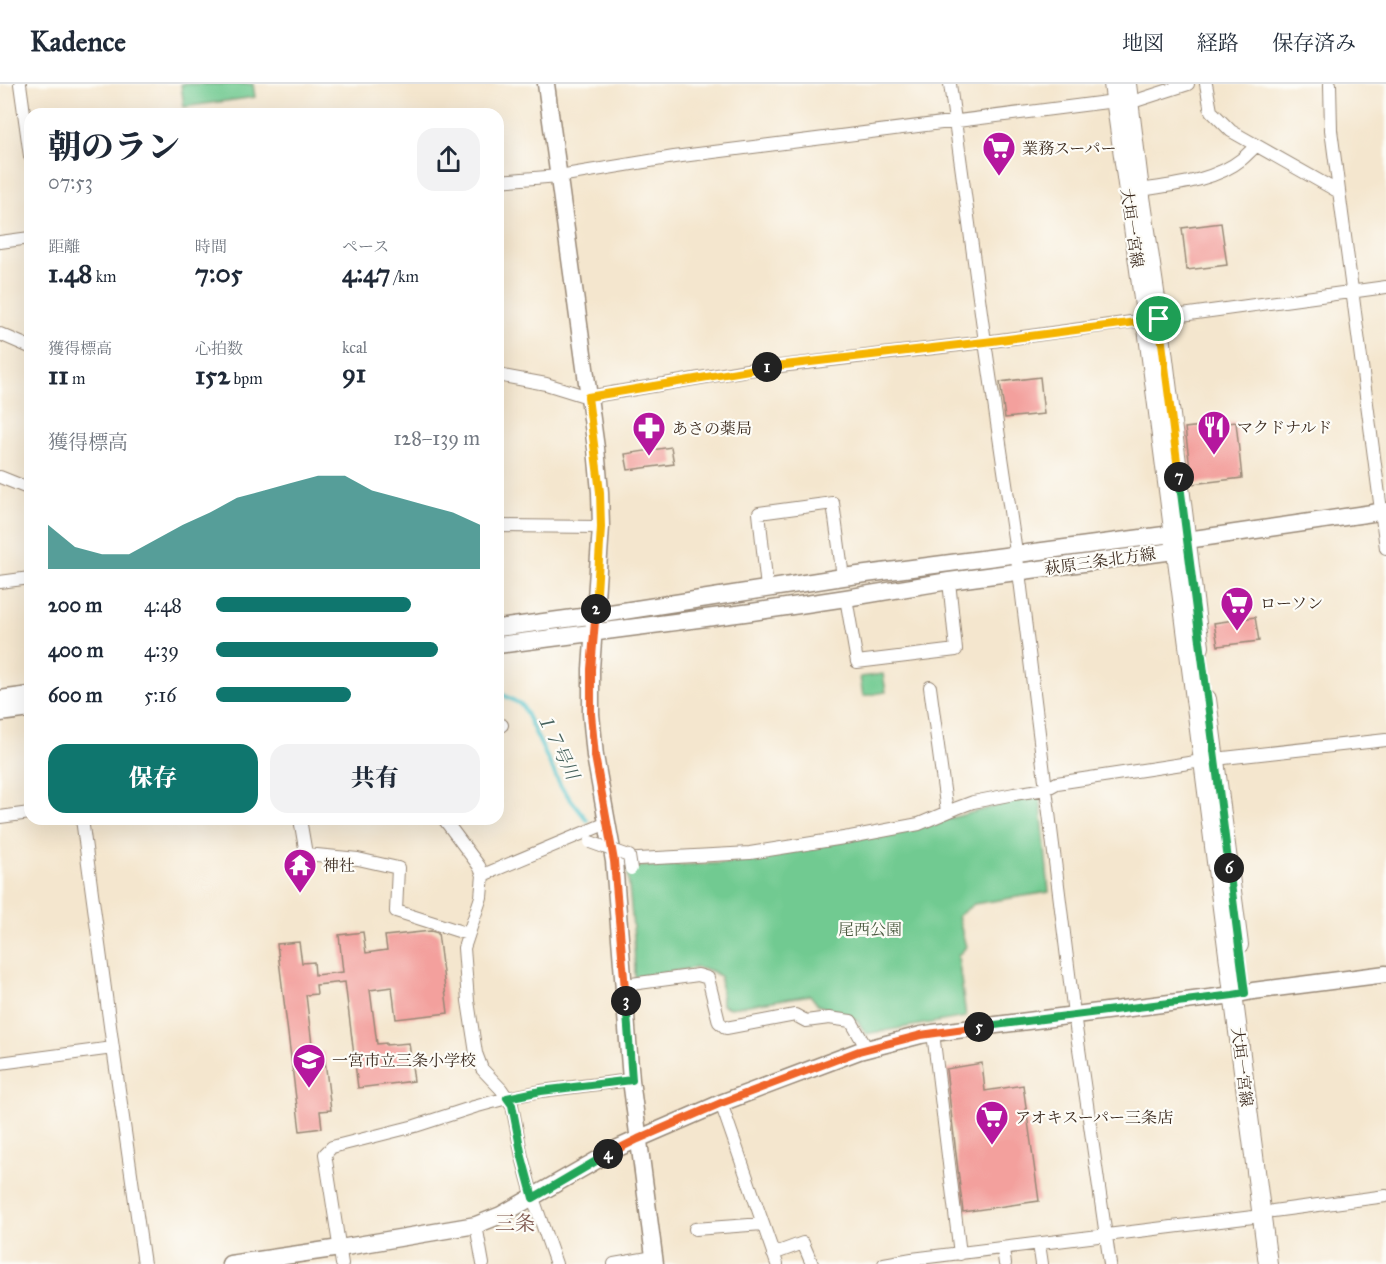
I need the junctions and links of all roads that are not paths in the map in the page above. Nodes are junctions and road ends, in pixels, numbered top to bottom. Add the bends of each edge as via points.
1 (20, 84) edge
2 (546, 84) edge
3 (950, 84) edge
4 (1126, 84) edge
5 (1188, 84) edge
6 (1206, 84) edge
7 (1330, 84) edge
8 (1119, 96) edge
9 (24, 113) edge
10 (954, 121) junction
11 (1256, 146) junction
12 (559, 176) junction
13 (504, 181) edge
14 (1140, 190) junction
15 (1338, 192) junction
16 (24, 239) edge
17 (0, 242) edge
18 (1386, 287) edge
19 (1352, 292) junction
20 (1152, 320) junction
21 (0, 334) edge
22 (985, 342) junction
23 (24, 344) edge
24 (504, 376) edge
25 (588, 397) junction
26 (0, 477) edge
27 (24, 487) edge
28 (1384, 512) edge
29 (504, 525) edge
30 (601, 527) junction
31 (1178, 542) junction
32 (1386, 548) edge
33 (1017, 563) junction
34 (843, 577) junction
35 (24, 579) edge
36 (0, 582) edge
37 (949, 582) junction
38 (767, 588) junction
39 (846, 598) junction
40 (596, 615) junction
41 (504, 627) edge
42 (594, 632) junction
43 (504, 644) edge
44 (930, 687) dead end
45 (24, 696) edge
46 (0, 699) edge
47 (24, 710) edge
48 (0, 713) edge
49 (1386, 740) edge
50 (1209, 761) junction
51 (1046, 789) junction
52 (947, 812) junction
53 (24, 814) edge
54 (0, 817) edge
55 (607, 823) junction
56 (83, 825) edge
57 (301, 825) edge
58 (448, 825) edge
59 (590, 842) dead end
60 (614, 861) junction
61 (631, 869) dead end
62 (483, 875) junction
63 (468, 934) junction
64 (1386, 974) edge
65 (624, 985) junction
66 (1239, 994) junction
67 (1074, 1014) junction
68 (933, 1033) junction
69 (113, 1048) junction
70 (867, 1049) junction
71 (0, 1063) edge
72 (632, 1080) junction
73 (507, 1098) junction
74 (721, 1103) junction
75 (638, 1139) junction
76 (1386, 1196) edge
77 (533, 1198) junction
78 (1267, 1213) junction
79 (763, 1224) junction
80 (476, 1225) junction
81 (695, 1229) dead end
82 (1106, 1234) junction
83 (1039, 1244) junction
84 (1003, 1249) junction
85 (960, 1254) junction
86 (341, 1256) edge
87 (775, 1259) edge
88 (654, 1261) edge
89 (144, 1264) edge
90 (230, 1264) edge
91 (483, 1264) edge
92 (556, 1264) edge
93 (614, 1264) edge
94 (812, 1264) edge
95 (884, 1264) edge
96 (1005, 1264) edge
97 (1042, 1264) edge
98 (1110, 1264) edge
99 (1268, 1264) edge
100 (1280, 1264) edge

1 - 9 street
2 - 12 street
3 - 10 street
4 - 8 main road, 大垣一宮線
5 - 8 street
6 - 11 street via 1211,111 1231,131
7 - 15 street
8 - 10 street
8 - 14 main road, 大垣一宮線
8 - 20 main road, 大垣一宮線
10 - 12 street
10 - 22 street
11 - 14 street via 1241,160 1216,173 1179,185
11 - 15 street
12 - 13 street
12 - 25 street
14 - 20 main road, 大垣一宮線
15 - 19 street
16 - 17 street
18 - 19 street
19 - 20 street
19 - 28 street
20 - 22 street
20 - 31 main road, 大垣一宮線
21 - 23 street
22 - 25 street via 747,370
22 - 33 street
24 - 25 street
25 - 30 street
26 - 27 street
28 - 31 street, 萩原三条北方線
28 - 32 street
29 - 30 street
30 - 40 street
31 - 33 street, 萩原三条北方線
31 - 50 main road, 大垣一宮線
33 - 34 street, 萩原三条北方線
33 - 37 street, 萩原三条北方線
33 - 51 street
34 - 38 street, 萩原三条北方線
34 - 38 street via 833,503 759,513
35 - 36 street
37 - 39 street, 萩原三条北方線
37 - 39 street via 956,650 857,662
38 - 40 street, 萩原三条北方線
39 - 42 street, 萩原三条北方線
40 - 41 street, 萩原三条北方線
40 - 42 street
42 - 43 street, 萩原三条北方線
42 - 55 street via 591,714
44 - 52 street
45 - 46 street
47 - 48 street
49 - 50 street
50 - 51 street via 1057,783
50 - 66 main road, 大垣一宮線
51 - 52 street via 973,802
51 - 67 street
52 - 60 street via 919,824 750,853
53 - 54 street
55 - 60 street
55 - 62 street
56 - 69 street
57 - 63 street via 306,854 398,868 396,910
58 - 62 street
59 - 61 street, bridge via 629,856
60 - 65 street
62 - 63 street via 481,897
63 - 73 street via 465,969 476,1053 482,1069
64 - 66 street
65 - 70 street via 698,975 708,978 719,1022 726,1028 795,1015 806,1021 851,1021
65 - 72 street
66 - 67 street
66 - 78 main road, 大垣一宮線
67 - 68 street
67 - 82 street
68 - 70 street
68 - 85 street
69 - 71 street
69 - 89 street
70 - 74 street
72 - 73 street
72 - 75 street
73 - 77 street via 512,1105
73 - 86 street via 332,1147 325,1154
74 - 75 street
74 - 79 street
75 - 77 street
75 - 88 street
76 - 78 street
77 - 80 street
77 - 92 street
78 - 82 street
78 - 99 main road, 大垣一宮線
78 - 100 main road, 大垣一宮線
79 - 81 street
79 - 87 street
80 - 86 street
80 - 91 street
82 - 83 street
82 - 98 street
83 - 84 street
83 - 97 street
84 - 85 street
84 - 96 street
85 - 95 street
86 - 90 street
87 - 94 street via 803,1243
88 - 93 street

